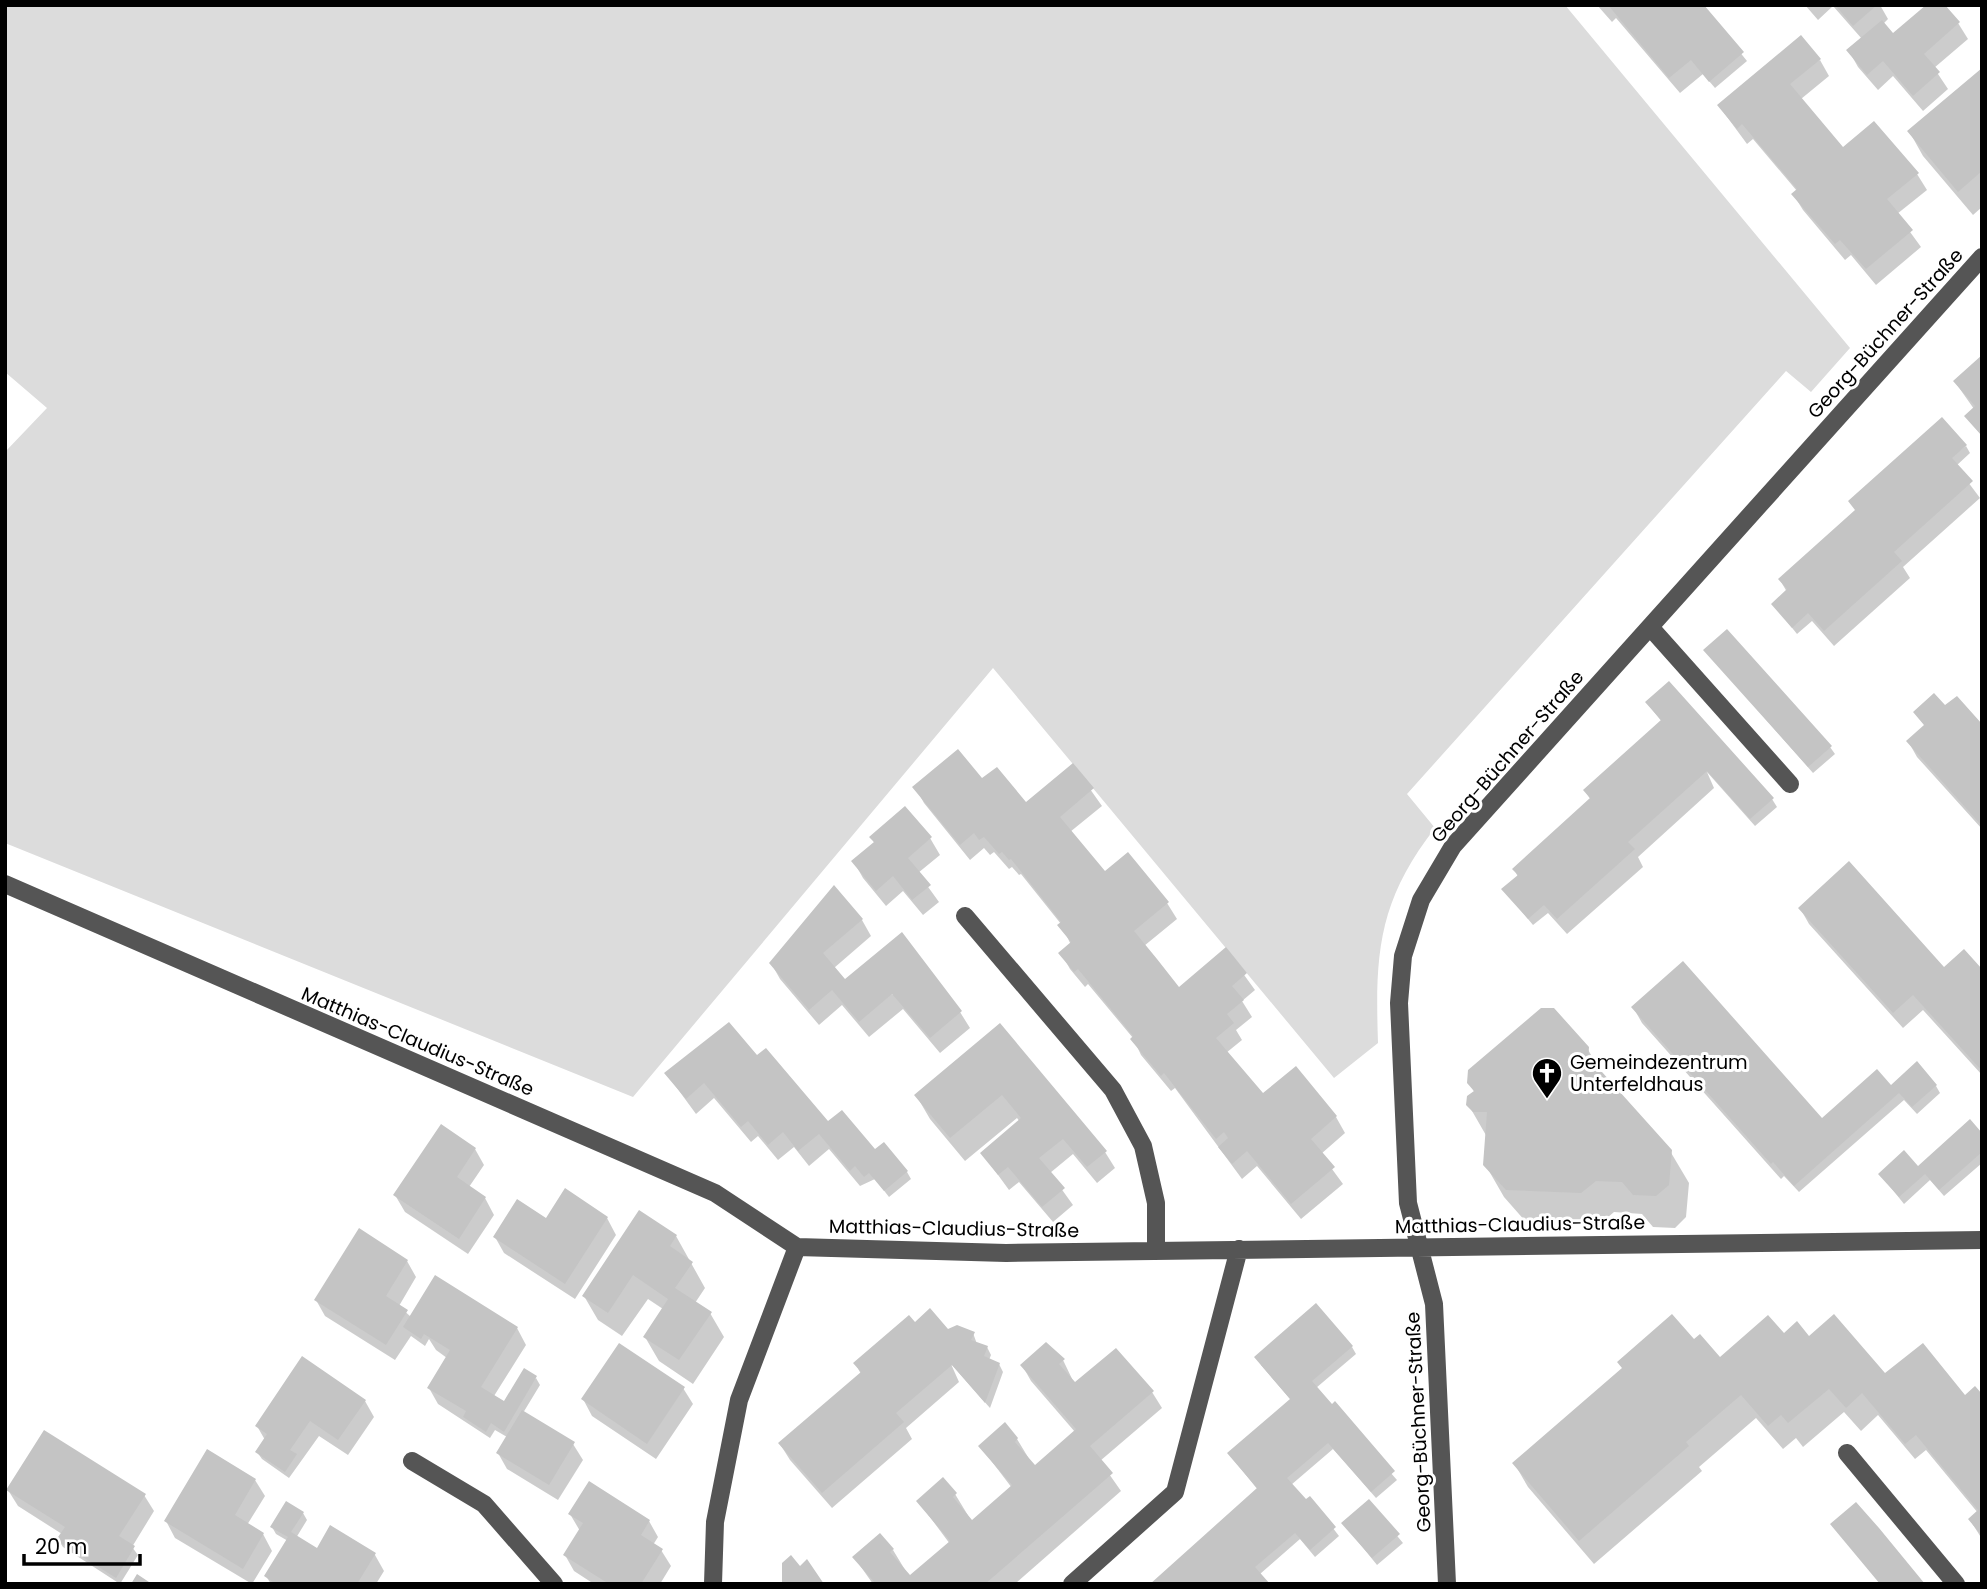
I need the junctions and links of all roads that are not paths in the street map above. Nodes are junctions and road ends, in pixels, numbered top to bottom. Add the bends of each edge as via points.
1 (1982, 257) edge
2 (1650, 627) junction
3 (1790, 784) dead end
4 (5, 884) edge
5 (965, 916) dead end
6 (1982, 1240) edge
7 (1419, 1246) junction
8 (797, 1247) junction
9 (1239, 1249) junction
10 (1156, 1251) junction
11 (1847, 1452) dead end
12 (412, 1461) dead end
13 (554, 1584) edge
14 (713, 1584) edge
15 (1072, 1584) edge
16 (1447, 1584) edge
17 (1956, 1584) edge

1 - 2 street, Georg-Büchner-Straße
2 - 3 street
2 - 7 street, Georg-Büchner-Straße via 1453,846 1421,900 1403,956 1399,1003 1408,1203
4 - 8 street, Matthias-Claudius-Straße via 715,1193
5 - 10 street via 1113,1090 1143,1146 1156,1203
6 - 7 street, Matthias-Claudius-Straße
7 - 9 street, Matthias-Claudius-Straße
7 - 16 street, Georg-Büchner-Straße via 1434,1304
8 - 10 street, Matthias-Claudius-Straße via 1006,1253
8 - 14 street via 739,1400 715,1522
9 - 10 street, Matthias-Claudius-Straße
9 - 15 street via 1175,1492
11 - 17 street
12 - 13 street via 484,1504

